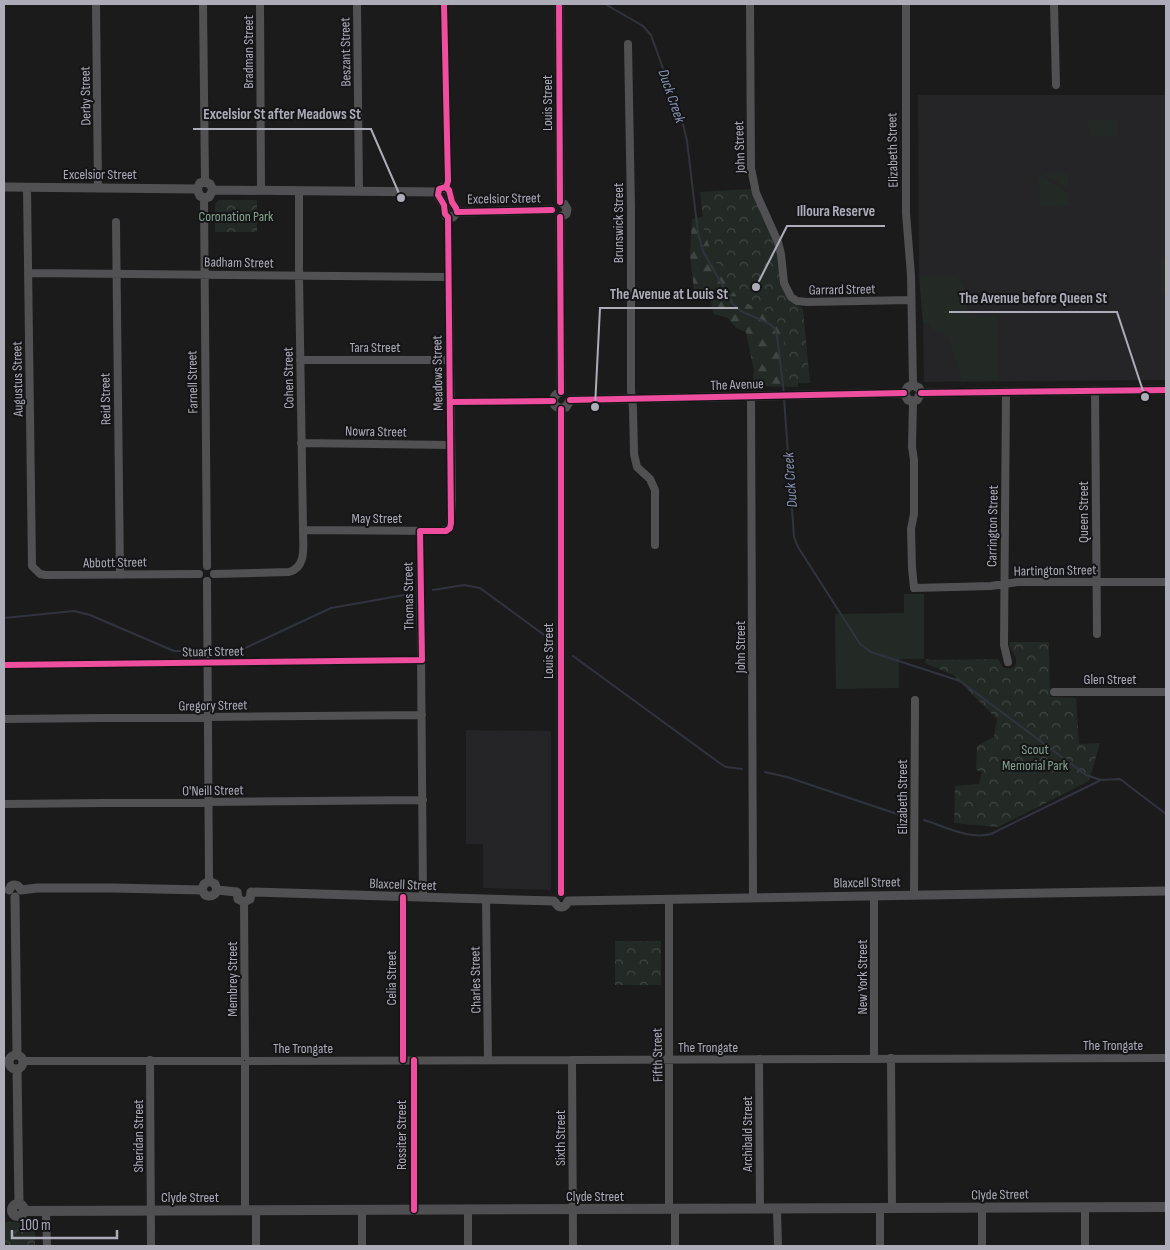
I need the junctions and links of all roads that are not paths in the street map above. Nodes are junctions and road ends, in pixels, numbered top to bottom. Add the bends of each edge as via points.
1 (96, 4) edge
2 (203, 4) edge
3 (260, 4) edge
4 (357, 4) edge
5 (444, 4) edge
6 (559, 4) edge
7 (750, 4) edge
8 (906, 4) edge
9 (1054, 4) edge
10 (628, 44) dead end
11 (1056, 85) dead end
12 (205, 182) junction
13 (4, 187) edge
14 (27, 188) junction
15 (98, 188) junction
16 (197, 189) junction
17 (213, 190) junction
18 (261, 190) junction
19 (442, 190) junction
20 (299, 191) junction
21 (359, 191) junction
22 (204, 198) junction
23 (560, 202) junction
24 (552, 210) junction
25 (457, 212) junction
26 (448, 217) junction
27 (560, 218) junction
28 (116, 222) dead end
29 (28, 273) junction
30 (116, 274) junction
31 (204, 274) junction
32 (298, 276) junction
33 (448, 277) junction
34 (784, 283) joint
35 (911, 300) junction
36 (300, 360) junction
37 (449, 360) junction
38 (913, 385) junction
39 (1095, 390) junction
40 (1166, 390) edge
41 (1006, 391) junction
42 (561, 392) junction
43 (904, 393) junction
44 (921, 393) junction
45 (751, 396) junction
46 (632, 399) junction
47 (570, 400) junction
48 (553, 401) junction
49 (913, 401) junction
50 (450, 402) junction
51 (561, 409) junction
52 (302, 443) junction
53 (450, 445) junction
54 (450, 528) joint
55 (303, 530) junction
56 (420, 531) junction
57 (656, 545) dead end
58 (206, 566) junction
59 (34, 569) joint
60 (199, 574) junction
61 (214, 574) junction
62 (120, 575) junction
63 (207, 580) junction
64 (1096, 582) junction
65 (1166, 582) edge
66 (1004, 584) junction
67 (1097, 634) dead end
68 (422, 660) junction
69 (1008, 662) dead end
70 (207, 663) junction
71 (4, 665) edge
72 (1054, 692) dead end
73 (1166, 692) edge
74 (915, 700) dead end
75 (422, 715) junction
76 (208, 717) junction
77 (4, 719) edge
78 (423, 800) junction
79 (209, 802) junction
80 (4, 804) edge
81 (209, 881) junction
82 (202, 890) junction
83 (217, 890) junction
84 (1166, 891) edge
85 (12, 892) edge
86 (237, 892) junction
87 (251, 892) junction
88 (561, 893) junction
89 (914, 895) junction
90 (874, 896) junction
91 (403, 897) junction
92 (423, 897) junction
93 (753, 898) junction
94 (486, 899) junction
95 (669, 900) junction
96 (554, 901) junction
97 (568, 901) junction
98 (244, 902) junction
99 (20, 1058) junction
100 (874, 1058) junction
101 (891, 1058) junction
102 (1166, 1058) edge
103 (670, 1059) junction
104 (759, 1059) junction
105 (150, 1060) junction
106 (245, 1060) junction
107 (403, 1060) junction
108 (414, 1060) junction
109 (488, 1060) junction
110 (572, 1060) junction
111 (6, 1061) edge
112 (17, 1069) junction
113 (892, 1208) junction
114 (982, 1208) junction
115 (1085, 1208) junction
116 (1166, 1208) edge
117 (15, 1209) edge
118 (672, 1209) junction
119 (760, 1209) junction
120 (777, 1209) junction
121 (880, 1209) junction
122 (362, 1210) junction
123 (414, 1210) junction
124 (468, 1210) junction
125 (574, 1210) junction
126 (150, 1211) junction
127 (245, 1211) junction
128 (256, 1211) junction
129 (46, 1212) junction
130 (4, 1215) edge
131 (47, 1246) edge
132 (150, 1246) edge
133 (256, 1246) edge
134 (362, 1246) edge
135 (468, 1246) edge
136 (574, 1246) edge
137 (675, 1246) edge
138 (778, 1246) edge
139 (880, 1246) edge
140 (982, 1246) edge
141 (1085, 1246) edge

1 - 15 street, Derby Street
2 - 12 street
3 - 18 street, Bradman Street
4 - 21 street, Beszant Street
5 - 19 street via 448,182
6 - 23 street, Louis Street
7 - 34 street, John Street via 751,168 756,193 778,242
8 - 35 street, Elizabeth Street via 906,213
9 - 11 street
10 - 46 street, Brunswick Street
12 - 16 street via 200,183
12 - 17 street
13 - 14 street, Excelsior Street
14 - 15 street, Excelsior Street
14 - 29 street, Augustus Street
15 - 16 street, Excelsior Street
16 - 22 street
17 - 18 street
17 - 22 street via 209,197
18 - 20 street
19 - 21 street
19 - 25 street via 450,191
19 - 26 street via 439,197
20 - 21 street
20 - 32 street, Cohen Street
22 - 31 street, Farnell Street
23 - 24 street via 554,204
23 - 27 street via 567,209
24 - 25 street, Excelsior Street
24 - 27 street via 554,216
25 - 26 street
26 - 33 street, Meadows Street
27 - 42 street
28 - 30 street, Reid Street
29 - 30 street, Badham Street
29 - 59 street, Augustus Street via 31,558
30 - 31 street, Badham Street
30 - 62 street, Reid Street
31 - 32 street, Badham Street
31 - 58 street, Farnell Street
32 - 33 street, Badham Street
32 - 36 street, Cohen Street
33 - 37 street, Meadows Street
34 - 35 street, Garrard Street via 791,297 797,301
35 - 38 street, Elizabeth Street
36 - 37 street, Tara Street
36 - 52 street, Cohen Street
37 - 50 street, Meadows Street
38 - 43 street
38 - 44 street
39 - 40 street
39 - 41 street
39 - 64 street, Queen Street
41 - 44 street
41 - 66 street, Carrington Street
42 - 47 street via 566,393
42 - 48 street via 554,395
43 - 45 street, The Avenue
43 - 49 street via 908,400
44 - 49 street via 918,400
45 - 46 street, The Avenue
45 - 93 street, John Street
46 - 47 street, The Avenue
46 - 57 street, Brunswick Street via 636,467 650,479 656,490
47 - 51 street via 566,408
48 - 50 street
48 - 51 street
49 - 66 street, Hartington Street via 914,514 911,535 914,588
50 - 53 street, Meadows Street
51 - 88 street, Louis Street
52 - 53 street, Nowra Street
52 - 55 street, Cohen Street
53 - 54 street, Meadows Street
54 - 56 street, May Street via 446,531
55 - 56 street, May Street
55 - 61 street, Cohen Street via 301,564 295,571
56 - 68 street, Thomas Street
58 - 60 street via 200,569
58 - 61 street via 211,567
59 - 62 street, Abbott Street via 46,575
60 - 62 street, Abbott Street
60 - 63 street
61 - 63 street
63 - 70 street
64 - 65 street, Hartington Street
64 - 66 street, Hartington Street
64 - 67 street, Queen Street
66 - 69 street, Carrington Street via 1004,644
68 - 70 street, Stuart Street
68 - 75 street, Thomas Street
70 - 71 street, Stuart Street
70 - 76 street
72 - 73 street, Glen Street
74 - 89 street, Elizabeth Street
75 - 76 street, Gregory Street
75 - 78 street, Thomas Street
76 - 77 street, Gregory Street
76 - 79 street
78 - 79 street, O'Neill Street
78 - 92 street, Thomas Street
79 - 80 street, O'Neill Street
79 - 81 street
81 - 82 street
81 - 83 street
82 - 83 street via 210,896
82 - 85 street via 37,888
83 - 86 street
84 - 89 street, Blaxcell Street
85 - 99 street
86 - 87 street via 244,887
86 - 98 street via 238,899
87 - 91 street, Blaxcell Street
87 - 98 street via 250,899
88 - 96 street
88 - 97 street
89 - 90 street, Blaxcell Street
90 - 93 street, Blaxcell Street
90 - 100 street, New York Street
91 - 92 street, Blaxcell Street
91 - 107 street, Celia Street
92 - 94 street, Blaxcell Street
93 - 95 street, Blaxcell Street
94 - 96 street, Blaxcell Street
94 - 109 street, Charles Street
95 - 97 street, Blaxcell Street
95 - 103 street, Fifth Street
96 - 97 street via 562,907
98 - 106 street, Membrey Street
99 - 105 street, The Trongate
99 - 111 street via 11,1057
99 - 112 street via 21,1068
100 - 101 street, The Trongate
100 - 104 street, The Trongate
101 - 102 street, The Trongate
101 - 113 street
103 - 104 street, The Trongate
103 - 110 street, The Trongate
103 - 118 street, Fifth Street
104 - 119 street, Archibald Street
105 - 106 street, The Trongate
105 - 126 street, Sheridan Street
106 - 107 street, The Trongate
106 - 127 street, Membrey Street
107 - 108 street, The Trongate
108 - 109 street, The Trongate
108 - 123 street, Rossiter Street
109 - 110 street, The Trongate
110 - 125 street, Sixth Street
111 - 112 street
112 - 117 street
113 - 114 main road, Clyde Street
113 - 121 main road, Clyde Street
114 - 115 main road, Clyde Street
114 - 140 street
115 - 116 main road, Clyde Street
115 - 141 street
117 - 129 main road, Clyde Street
117 - 130 main road, Clyde Street
118 - 119 main road, Clyde Street
118 - 125 main road, Clyde Street
118 - 137 street, Fifth Street
119 - 120 main road, Clyde Street
120 - 121 main road, Clyde Street
120 - 138 street
121 - 139 street
122 - 123 main road, Clyde Street
122 - 128 main road, Clyde Street
122 - 134 street
123 - 124 main road, Clyde Street
124 - 125 main road, Clyde Street
124 - 135 street
125 - 136 street, Sixth Street
126 - 127 main road, Clyde Street
126 - 129 main road, Clyde Street
126 - 132 street, Sheridan Street
127 - 128 main road, Clyde Street
128 - 133 street
129 - 131 street

